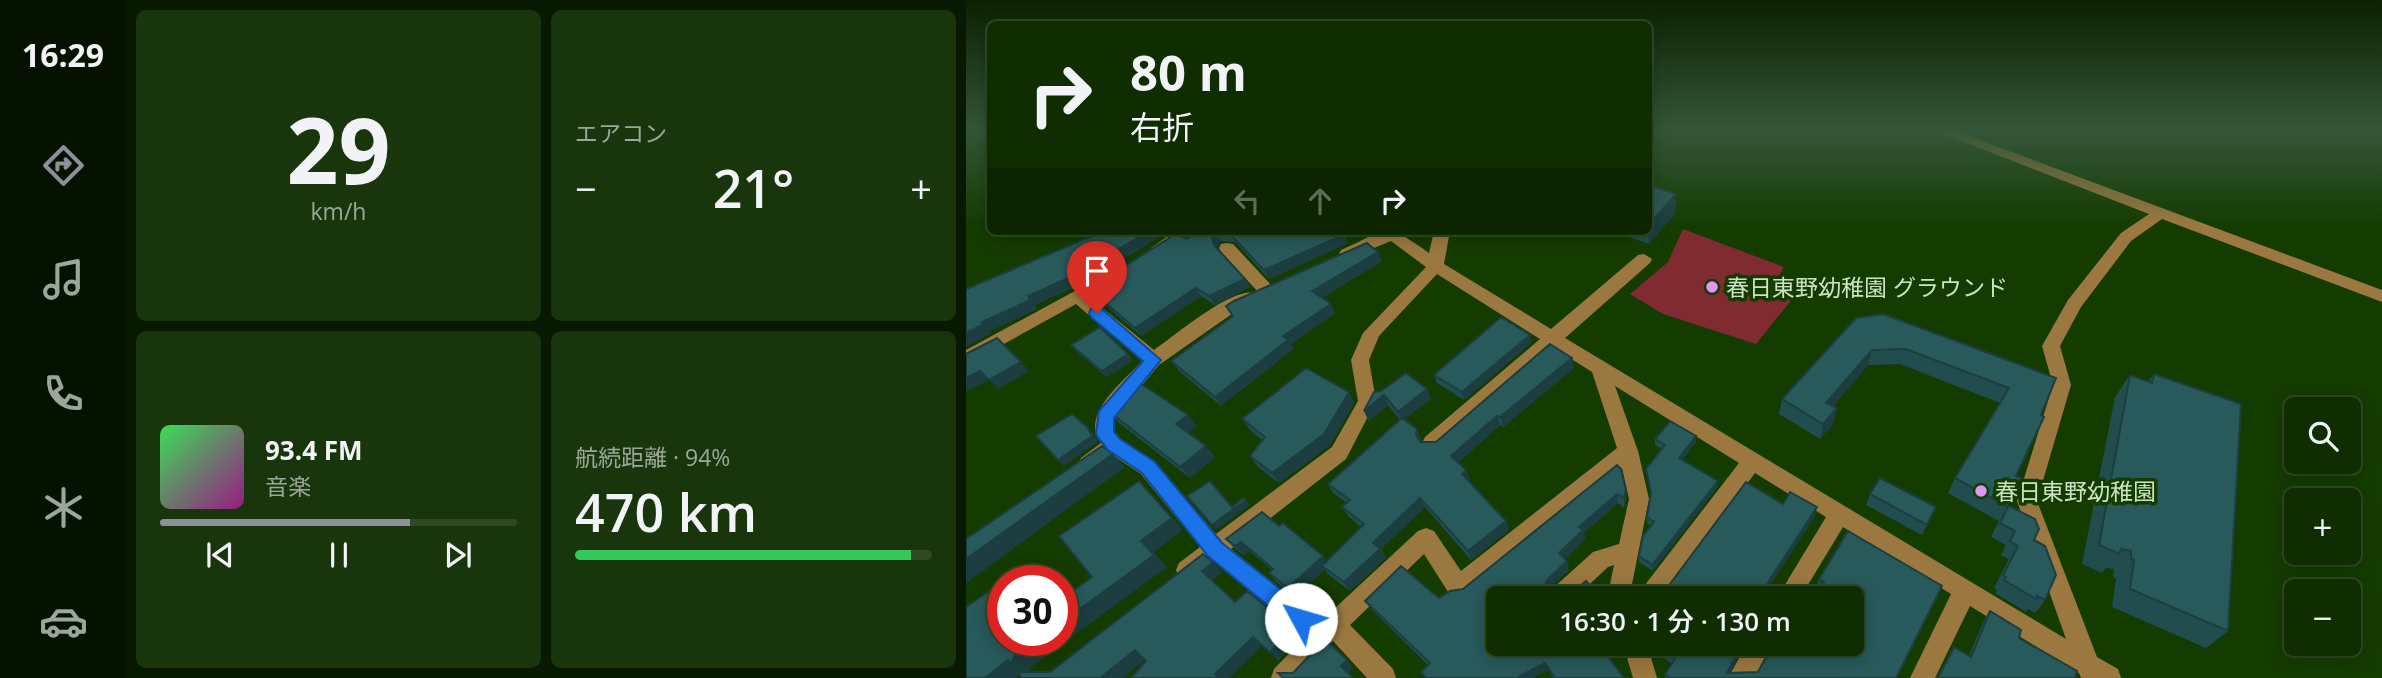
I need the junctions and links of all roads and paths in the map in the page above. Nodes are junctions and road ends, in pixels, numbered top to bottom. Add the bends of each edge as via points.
1 (2024, 162) edge
2 (2160, 213) junction
3 (1180, 235) edge
4 (1384, 235) edge
5 (1394, 235) edge
6 (1441, 235) edge
7 (1227, 248) dead end
8 (1146, 256) edge
9 (1644, 259) dead end
10 (1329, 262) edge
11 (1436, 266) junction
12 (1123, 270) edge
13 (2382, 296) edge
14 (1078, 297) junction
15 (1553, 338) junction
16 (966, 358) edge
17 (1153, 360) junction
18 (1600, 368) junction
19 (1432, 443) edge
20 (1114, 445) junction
21 (1628, 451) junction
22 (1752, 461) junction
23 (1075, 474) edge
24 (1839, 514) junction
25 (1215, 549) junction
26 (1628, 551) junction
27 (1171, 581) edge
28 (1572, 586) edge
29 (1621, 586) edge
30 (1658, 586) edge
31 (1795, 586) edge
32 (1965, 591) junction
33 (1328, 630) junction
34 (1639, 656) edge
35 (1754, 656) edge
36 (2096, 674) edge
37 (1283, 678) edge
38 (1384, 678) edge
39 (1645, 678) edge
40 (1740, 678) edge
41 (1922, 678) edge

1 - 2 street
2 - 13 street
2 - 36 street via 2126,237 2074,304 2051,346 2062,385 2028,501
3 - 8 street
4 - 10 street
5 - 11 street
6 - 11 street
7 - 17 street via 1272,287 1232,304
9 - 15 street
11 - 15 street
11 - 25 street via 1372,332 1360,360 1367,401 1339,453
12 - 14 street
14 - 16 street
14 - 17 street
15 - 18 street
15 - 19 street
17 - 20 street via 1105,416 1105,434
18 - 21 street
18 - 22 street
20 - 23 street
20 - 25 street via 1148,468
21 - 26 street via 1639,499
21 - 33 street via 1458,587 1426,538
22 - 24 street
22 - 30 street
24 - 31 street
24 - 32 street
25 - 27 street
25 - 33 street
26 - 28 street via 1601,559
26 - 29 street
32 - 36 street
32 - 41 street
33 - 37 street
33 - 38 street
34 - 39 street
35 - 40 street

